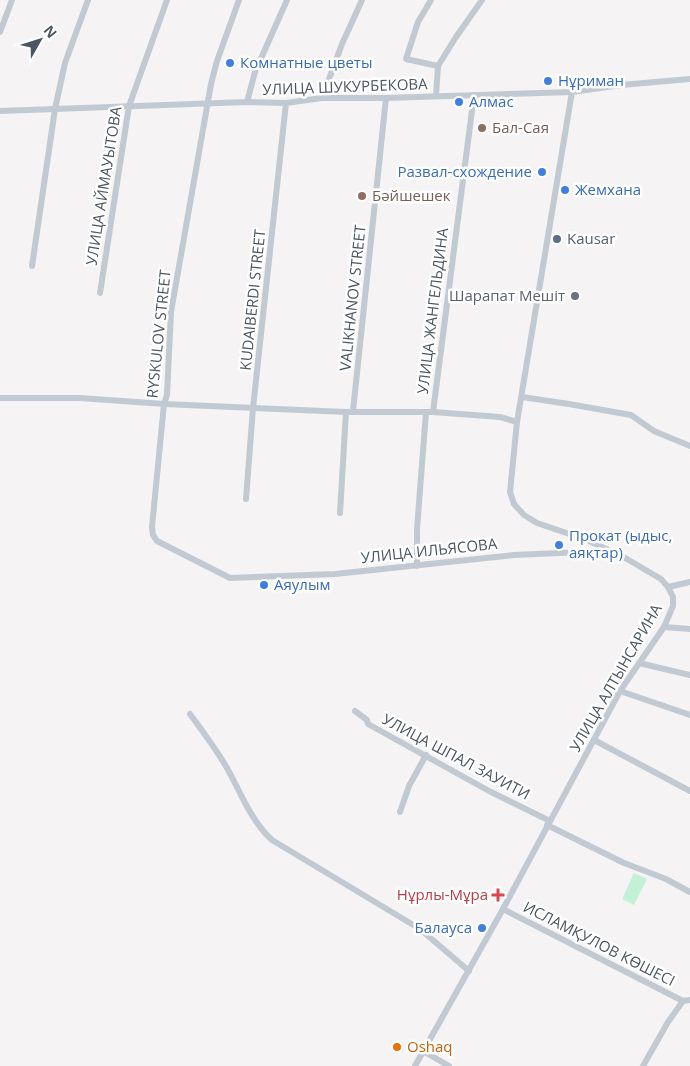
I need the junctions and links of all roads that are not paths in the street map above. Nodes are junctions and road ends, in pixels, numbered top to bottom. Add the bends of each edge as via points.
1 (12, 0) edge
2 (88, 0) edge
3 (167, 0) edge
4 (239, 0) edge
5 (287, 0) edge
6 (362, 0) edge
7 (431, 0) edge
8 (482, 0) edge
9 (0, 32) edge
10 (438, 66) junction
11 (690, 79) edge
12 (572, 92) junction
13 (474, 95) junction
14 (436, 96) junction
15 (322, 98) junction
16 (386, 98) junction
17 (247, 102) junction
18 (286, 103) junction
19 (207, 104) junction
20 (129, 106) junction
21 (55, 109) junction
22 (0, 110) edge
23 (32, 266) dead end
24 (100, 293) dead end
25 (522, 397) junction
26 (0, 398) edge
27 (164, 404) junction
28 (253, 408) junction
29 (350, 412) junction
30 (430, 412) junction
31 (518, 422) junction
32 (690, 446) edge
33 (246, 499) dead end
34 (340, 513) dead end
35 (608, 551) junction
36 (417, 566) junction
37 (253, 578) joint
38 (690, 582) edge
39 (668, 587) junction
40 (664, 627) junction
41 (690, 629) edge
42 (639, 663) junction
43 (690, 675) edge
44 (620, 691) junction
45 (355, 711) dead end
46 (190, 714) dead end
47 (690, 715) edge
48 (594, 740) junction
49 (426, 755) junction
50 (690, 791) edge
51 (400, 812) dead end
52 (549, 823) junction
53 (690, 892) edge
54 (503, 909) junction
55 (469, 971) junction
56 (690, 1000) edge
57 (683, 1001) junction
58 (423, 1051) junction
59 (415, 1066) edge
60 (449, 1066) edge
61 (643, 1066) edge

1 - 9 street
2 - 21 street via 65,62
3 - 20 street, УЛИЦА АЙМАУЫТОВА
4 - 19 street, RYSKULOV STREET via 217,61
5 - 17 street via 255,72
6 - 15 street
7 - 10 street via 418,22 406,59
8 - 10 street
10 - 14 street
11 - 12 street, УЛИЦА ШУКУРБЕКОВА
12 - 13 street, УЛИЦА ШУКУРБЕКОВА
12 - 25 street, УЛИЦА АЛТЫНСАРИНА
13 - 14 street, УЛИЦА ШУКУРБЕКОВА
13 - 30 street, УЛИЦА ЖАНГЕЛЬДИНА
14 - 16 street, УЛИЦА ШУКУРБЕКОВА
15 - 16 street, УЛИЦА ШУКУРБЕКОВА
15 - 18 street, УЛИЦА ШУКУРБЕКОВА
16 - 29 street, VALIKHANOV STREET
17 - 18 street, УЛИЦА ШУКУРБЕКОВА
17 - 19 street, УЛИЦА ШУКУРБЕКОВА
18 - 28 street, KUDAIBERDI STREET
19 - 20 street, УЛИЦА ШУКУРБЕКОВА
19 - 27 street, RYSKULOV STREET via 171,312
20 - 21 street, УЛИЦА ШУКУРБЕКОВА
20 - 24 street, УЛИЦА АЙМАУЫТОВА
21 - 22 street, УЛИЦА ШУКУРБЕКОВА
21 - 23 street
25 - 31 street, УЛИЦА АЛТЫНСАРИНА
25 - 32 street via 631,416 654,431
26 - 27 street via 80,398
27 - 28 street
27 - 37 street, RYSKULOV STREET via 153,535 157,541 230,578
28 - 29 street
28 - 33 street, KUDAIBERDI STREET
29 - 30 street
29 - 34 street, VALIKHANOV STREET
30 - 31 street via 500,417
30 - 36 street, УЛИЦА ЖАНГЕЛЬДИНА via 419,500
31 - 35 street, УЛИЦА АЛТЫНСАРИНА via 510,492 514,504 537,523 587,540
35 - 36 street, УЛИЦА ИЛЬЯСОВА via 514,555
35 - 39 street, УЛИЦА АЛТЫНСАРИНА via 661,579
36 - 37 street, УЛИЦА ИЛЬЯСОВА
38 - 39 street
39 - 40 street, УЛИЦА АЛТЫНСАРИНА via 673,606
40 - 41 street
40 - 42 street, УЛИЦА АЛТЫНСАРИНА
42 - 43 street
42 - 44 street, УЛИЦА АЛТЫНСАРИНА
44 - 47 street
44 - 48 street, УЛИЦА АЛТЫНСАРИНА
45 - 49 street, УЛИЦА ШПАЛ ЗАУИТИ via 368,724
46 - 55 street via 213,744 262,831 420,929
48 - 50 street
48 - 52 street, УЛИЦА АЛТЫНСАРИНА
49 - 51 street via 409,786
49 - 52 street, УЛИЦА ШПАЛ ЗАУИТИ
52 - 53 street, УЛИЦА ШПАЛ ЗАУИТИ via 624,863
52 - 54 street, УЛИЦА АЛТЫНСАРИНА
54 - 55 street, УЛИЦА АЛТЫНСАРИНА
54 - 57 street, ИСЛАМҚУЛОВ КӨШЕСІ
55 - 58 street, УЛИЦА АЛТЫНСАРИНА
56 - 57 street
57 - 61 street
58 - 59 street, УЛИЦА АЛТЫНСАРИНА
58 - 60 street

